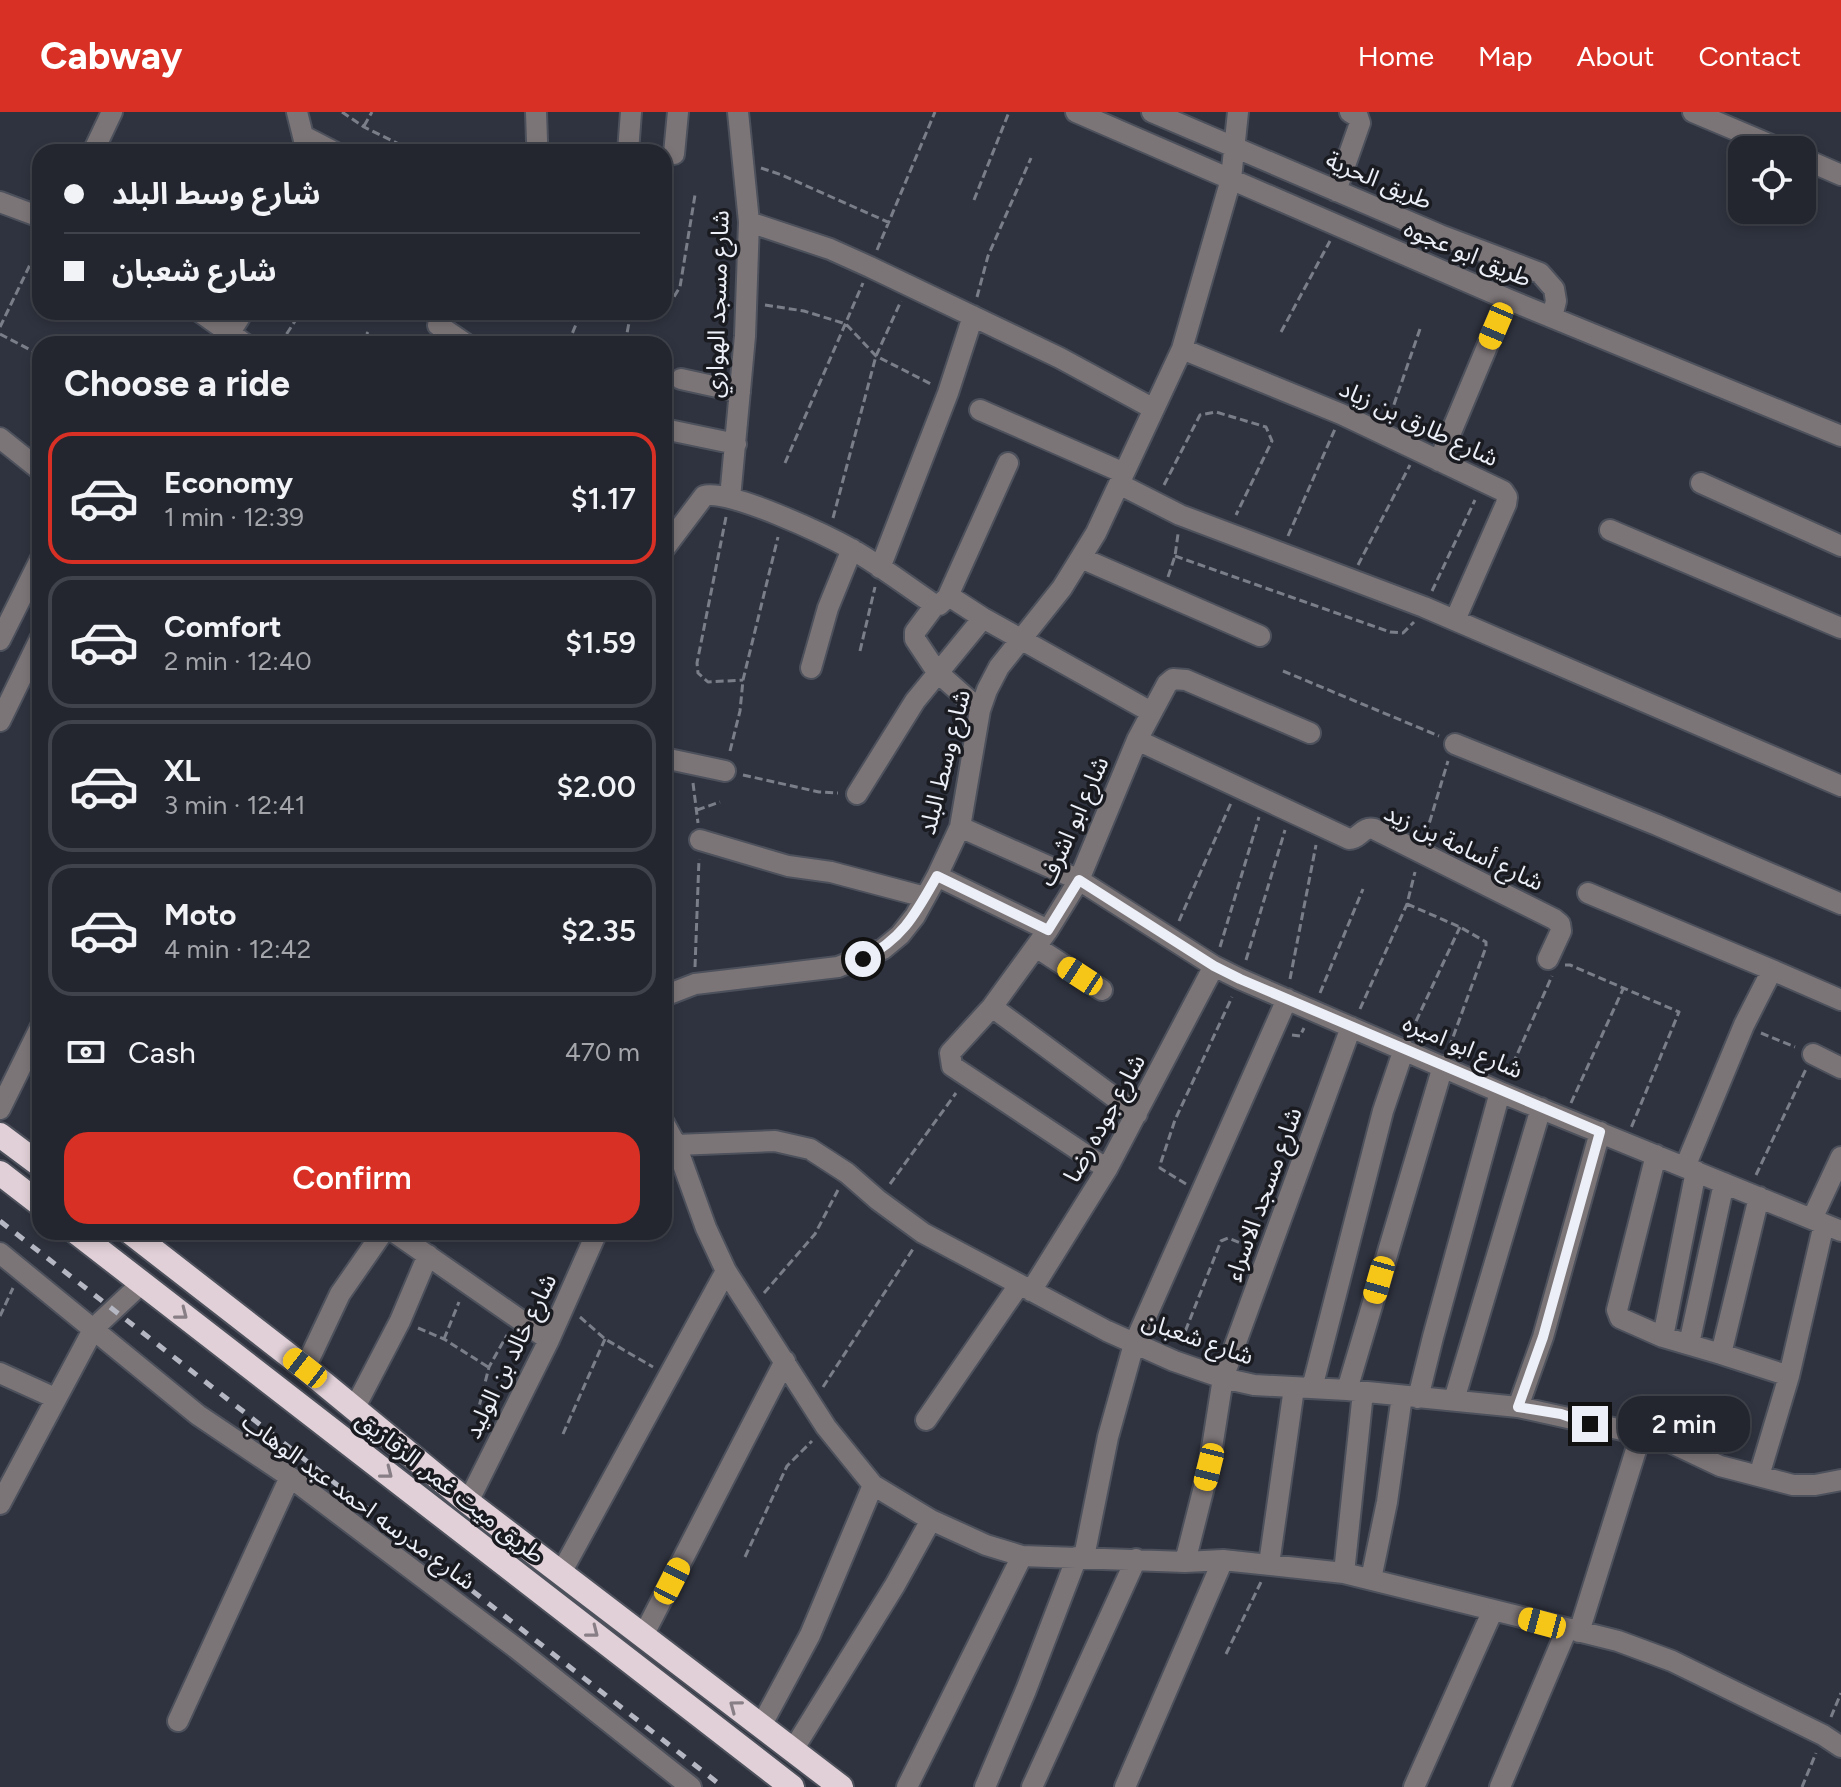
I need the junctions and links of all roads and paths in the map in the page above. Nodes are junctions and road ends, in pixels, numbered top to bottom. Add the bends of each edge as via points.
1 (112, 112) edge
2 (297, 112) edge
3 (342, 112) edge
4 (372, 112) edge
5 (536, 112) edge
6 (631, 112) edge
7 (678, 112) edge
8 (738, 112) edge
9 (935, 112) edge
10 (1009, 112) edge
11 (1076, 112) edge
12 (1152, 112) edge
13 (1238, 112) edge
14 (1350, 112) edge
15 (1693, 112) edge
16 (364, 127) junction
17 (1750, 136) edge
18 (537, 141) dead end
19 (97, 144) edge
20 (306, 144) edge
21 (399, 144) edge
22 (629, 144) edge
23 (1235, 146) junction
24 (674, 154) dead end
25 (1031, 158) dead end
26 (744, 163) junction
27 (1816, 164) edge
28 (1841, 175) edge
29 (1231, 179) junction
30 (1336, 191) junction
31 (695, 195) dead end
32 (974, 200) dead end
33 (0, 202) edge
34 (32, 214) edge
35 (749, 222) junction
36 (1338, 225) junction
37 (32, 261) edge
38 (907, 286) junction
39 (1507, 299) junction
40 (672, 300) edge
41 (745, 301) junction
42 (973, 316) junction
43 (1552, 317) junction
44 (211, 320) edge
45 (846, 324) junction
46 (438, 325) dead end
47 (0, 327) edge
48 (1420, 329) dead end
49 (368, 332) dead end
50 (1281, 332) dead end
51 (0, 334) edge
52 (233, 336) edge
53 (365, 336) edge
54 (454, 336) edge
55 (1182, 349) junction
56 (32, 351) edge
57 (876, 356) junction
58 (681, 379) dead end
59 (740, 392) junction
60 (948, 393) junction
61 (1154, 409) junction
62 (980, 410) dead end
63 (1341, 414) junction
64 (672, 431) edge
65 (1384, 434) junction
66 (1841, 436) edge
67 (736, 444) junction
68 (2, 445) edge
69 (1417, 451) junction
70 (1439, 461) junction
71 (785, 463) dead end
72 (1008, 463) dead end
73 (32, 465) edge
74 (1122, 479) junction
75 (1484, 482) junction
76 (1701, 483) dead end
77 (730, 498) junction
78 (1155, 503) junction
79 (783, 518) junction
80 (1610, 530) dead end
81 (1228, 533) junction
82 (828, 537) junction
83 (672, 538) edge
84 (1841, 546) edge
85 (852, 549) junction
86 (1280, 554) junction
87 (1175, 556) dead end
88 (1081, 558) junction
89 (880, 568) junction
90 (32, 576) edge
91 (1351, 578) junction
92 (941, 600) junction
93 (1424, 607) junction
94 (983, 618) junction
95 (1455, 620) junction
96 (1841, 628) edge
97 (1260, 636) dead end
98 (0, 640) edge
99 (1022, 640) junction
100 (860, 651) dead end
101 (32, 655) edge
102 (811, 668) dead end
103 (1283, 671) dead end
104 (937, 672) junction
105 (743, 680) junction
106 (980, 710) junction
107 (1151, 712) junction
108 (0, 721) edge
109 (1310, 733) dead end
110 (1137, 740) junction
111 (1455, 744) junction
112 (672, 760) edge
113 (690, 763) junction
114 (725, 771) junction
115 (1841, 786) edge
116 (1238, 787) junction
117 (819, 792) dead end
118 (857, 794) dead end
119 (1264, 799) junction
120 (720, 802) dead end
121 (1291, 811) junction
122 (1320, 824) junction
123 (960, 827) junction
124 (700, 840) joint
125 (1421, 852) junction
126 (937, 876) junction
127 (1079, 880) junction
128 (1363, 889) dead end
129 (1588, 893) dead end
130 (925, 897) junction
131 (1407, 904) junction
132 (1841, 904) edge
133 (1460, 927) junction
134 (1048, 930) junction
135 (1170, 938) junction
136 (1036, 947) junction
137 (1555, 964) junction
138 (1214, 966) junction
139 (1772, 970) junction
140 (1240, 979) junction
141 (695, 984) junction
142 (1624, 987) junction
143 (1102, 990) dead end
144 (672, 993) edge
145 (1287, 999) junction
146 (1841, 1000) edge
147 (992, 1007) junction
148 (1313, 1010) junction
149 (1744, 1025) junction
150 (1351, 1027) junction
151 (32, 1044) edge
152 (1404, 1049) junction
153 (1813, 1054) junction
154 (1443, 1066) junction
155 (1841, 1068) edge
156 (968, 1075) junction
157 (1500, 1092) junction
158 (1541, 1108) junction
159 (0, 1109) edge
160 (1137, 1114) junction
161 (1565, 1118) junction
162 (1600, 1132) junction
163 (0, 1135) edge
164 (672, 1138) edge
165 (1625, 1142) junction
166 (676, 1145) junction
167 (1656, 1155) junction
168 (1841, 1157) edge
169 (32, 1159) edge
170 (1107, 1169) junction
171 (1690, 1169) junction
172 (0, 1173) edge
173 (847, 1173) junction
174 (1724, 1183) junction
175 (1200, 1193) junction
176 (1754, 1195) junction
177 (32, 1198) edge
178 (878, 1200) junction
179 (1826, 1225) edge
180 (923, 1233) junction
181 (86, 1240) edge
182 (140, 1240) edge
183 (377, 1240) edge
184 (406, 1240) edge
185 (593, 1240) edge
186 (0, 1253) edge
187 (428, 1255) junction
188 (1270, 1255) junction
189 (22, 1270) junction
190 (726, 1271) junction
191 (142, 1283) junction
192 (467, 1283) junction
193 (1025, 1288) junction
194 (565, 1304) junction
195 (750, 1308) junction
196 (0, 1316) edge
197 (517, 1318) junction
198 (400, 1321) junction
199 (94, 1328) junction
200 (1663, 1337) junction
201 (444, 1339) junction
202 (605, 1339) junction
203 (549, 1340) junction
204 (1134, 1344) junction
205 (1689, 1344) junction
206 (1721, 1354) junction
207 (785, 1361) junction
208 (1174, 1361) junction
209 (489, 1367) junction
210 (305, 1368) junction
211 (0, 1373) edge
212 (670, 1376) junction
213 (1789, 1376) junction
214 (1223, 1378) junction
215 (1303, 1388) junction
216 (1355, 1391) junction
217 (1410, 1397) junction
218 (55, 1398) junction
219 (1454, 1400) junction
220 (812, 1404) junction
221 (1518, 1407) junction
222 (354, 1409) junction
223 (926, 1420) dead end
224 (826, 1427) junction
225 (505, 1429) junction
226 (563, 1434) dead end
227 (1641, 1434) junction
228 (1759, 1476) junction
229 (290, 1477) junction
230 (1841, 1480) edge
231 (873, 1485) junction
232 (3, 1492) edge
233 (468, 1502) junction
234 (931, 1520) junction
235 (1022, 1556) junction
236 (745, 1557) dead end
237 (1081, 1557) junction
238 (1136, 1559) junction
239 (1223, 1560) junction
240 (1185, 1562) junction
241 (1269, 1564) junction
242 (561, 1573) junction
243 (1344, 1573) junction
244 (1371, 1579) junction
245 (1493, 1610) junction
246 (1573, 1630) junction
247 (643, 1636) junction
248 (1226, 1654) dead end
249 (1841, 1693) edge
250 (178, 1721) dead end
251 (761, 1726) junction
252 (1823, 1735) junction
253 (1841, 1747) edge
254 (793, 1750) junction
255 (691, 1787) edge
256 (792, 1787) edge
257 (841, 1787) edge
258 (907, 1787) edge
259 (985, 1787) edge
260 (1032, 1787) edge
261 (1125, 1787) edge
262 (1414, 1787) edge
263 (1500, 1787) edge
264 (1802, 1787) edge

1 - 19 street
2 - 20 street
3 - 16 path
4 - 16 path
5 - 18 street
6 - 22 street
7 - 24 street
8 - 26 street, شارع مسجد الهواري
9 - 26 path via 890,223
10 - 32 path
11 - 29 street, طريق ابو عجوه
12 - 23 street, طريق الحرية
13 - 23 street, شارع وسط البلد
14 - 30 street via 1360,123
15 - 17 street
16 - 21 path
23 - 29 street, شارع وسط البلد
23 - 30 street, طريق الحرية
25 - 42 path via 988,256
26 - 35 street, شارع مسجد الهواري
27 - 28 street
29 - 36 street, طريق ابو عجوه
29 - 55 street, شارع وسط البلد
30 - 43 street, طريق الحرية via 1540,273 1554,289
31 - 40 path via 680,287
33 - 34 street
35 - 38 street via 830,249
35 - 41 street, شارع مسجد الهواري
36 - 39 street, طريق ابو عجوه
36 - 50 path
37 - 47 path
38 - 42 street
38 - 57 path
39 - 43 street, طريق ابو عجوه
39 - 70 street
41 - 45 path
41 - 59 street, شارع مسجد الهواري
42 - 60 street
42 - 61 street
43 - 66 street, طريق ابو عجوه
44 - 52 street
45 - 57 path
45 - 71 path
46 - 54 street
48 - 65 path
49 - 53 path
51 - 56 path
55 - 61 street, شارع وسط البلد
55 - 63 street, شارع طارق بن زياد
57 - 60 path
57 - 82 path
58 - 59 street
59 - 67 street, شارع مسجد الهواري
60 - 89 street
61 - 74 street, شارع وسط البلد
62 - 74 street
63 - 65 street, شارع طارق بن زياد
63 - 86 path
64 - 67 street
65 - 69 street, شارع طارق بن زياد
67 - 77 street, شارع مسجد الهواري
68 - 73 street
69 - 70 street, شارع طارق بن زياد
69 - 91 path
70 - 75 street, شارع طارق بن زياد
72 - 92 street
74 - 78 street
74 - 88 street, شارع وسط البلد
75 - 93 path
75 - 95 street, شارع طارق بن زياد via 1503,491 1507,500
76 - 84 street
77 - 79 street
77 - 83 street via 704,496
77 - 105 path via 697,663 698,673 708,682
78 - 81 street
78 - 81 path via 1200,415 1216,412 1266,427 1272,441
79 - 82 street
79 - 105 path
80 - 96 street
81 - 86 street
82 - 85 street
85 - 89 street
85 - 102 street
86 - 91 street
87 - 93 path via 1390,632 1410,628
88 - 97 street
88 - 99 street, شارع وسط البلد
89 - 92 street
89 - 100 path
90 - 98 street
91 - 93 street
92 - 94 street
92 - 104 street via 914,636
93 - 95 street
94 - 99 street
94 - 104 street
95 - 115 street
99 - 106 street, شارع وسط البلد via 999,667
99 - 107 street
101 - 108 street
103 - 111 path
104 - 106 street
104 - 118 street
105 - 114 path
106 - 123 street, شارع وسط البلد
107 - 109 street, شارع ابو اشرف via 1167,684 1178,679
107 - 110 street, شارع ابو اشرف
110 - 116 street, شارع أسامة بن زيد
110 - 127 street, شارع ابو اشرف
111 - 125 path
111 - 132 street
112 - 113 street
113 - 114 street
113 - 120 path via 697,810
114 - 117 path
116 - 119 street, شارع أسامة بن زيد
116 - 135 path
119 - 121 street, شارع أسامة بن زيد
119 - 138 path
121 - 122 street, شارع أسامة بن زيد
121 - 140 path
122 - 125 street, شارع أسامة بن زيد via 1352,839 1364,829 1374,829
122 - 145 path
123 - 126 street, شارع وسط البلد
123 - 127 street, شارع ابو اميره
124 - 130 street
124 - 141 path
125 - 131 path
125 - 137 street, شارع أسامة بن زيد via 1558,921
126 - 130 street, شارع وسط البلد
126 - 134 street
127 - 134 street, شارع ابو اشرف
127 - 135 street, شارع ابو اميره
128 - 148 path
129 - 139 street
130 - 141 street, شارع وسط البلد via 900,935 863,959 807,972
131 - 133 path
131 - 150 path
133 - 152 path
133 - 154 path via 1482,938 1486,947
134 - 136 street, شارع ابو اشرف
135 - 138 street, شارع ابو اميره
136 - 143 street
136 - 147 street, شارع ابو اشرف
137 - 142 path
137 - 157 path
138 - 140 street, شارع ابو اميره
138 - 160 street, شارع جوده رضا
139 - 146 street
139 - 149 street
140 - 145 street, شارع ابو اميره
140 - 175 path via 1161,1162 1160,1168
141 - 144 street, شارع وسط البلد
142 - 161 path
142 - 165 path via 1679,1012
145 - 148 street, شارع ابو اميره
145 - 175 street
147 - 156 street, شارع ابو اشرف via 950,1053 952,1066
147 - 160 street
148 - 150 street, شارع ابو اميره
149 - 153 path
149 - 171 street
150 - 152 street, شارع ابو اميره
150 - 188 street, شارع مسجد الاسراء
151 - 159 street
152 - 154 street, شارع ابو اميره
152 - 215 street
153 - 155 street
153 - 176 path
154 - 157 street, شارع ابو اميره
154 - 216 street
156 - 170 street
156 - 178 path
157 - 158 street, شارع ابو اميره
157 - 217 street via 1433,1337
158 - 161 street, شارع ابو اميره
158 - 219 street
160 - 170 street, شارع جوده رضا
161 - 162 street, شارع ابو اميره
162 - 165 street, شارع ابو اميره
162 - 221 street
163 - 169 highway
164 - 166 street
165 - 167 street, شارع ابو اميره
166 - 173 street, شارع شعبان via 791,1142
166 - 190 street
167 - 171 street, شارع ابو اميره
167 - 200 street via 1617,1310 1620,1318
168 - 179 street
170 - 193 street, شارع جوده رضا
171 - 174 street, شارع ابو اميره
171 - 200 street
172 - 177 highway
173 - 178 street, شارع شعبان
173 - 195 path via 815,1234
174 - 176 street, شارع ابو اميره
174 - 205 street
175 - 204 street
176 - 179 street, شارع ابو اميره
176 - 206 street
178 - 180 street, شارع شعبان
179 - 213 street
180 - 193 street, شارع شعبان
180 - 220 path
181 - 191 highway, طريق ميت غمر, الزقازيق
182 - 210 highway, طريق ميت غمر, الزقازيق
183 - 210 street via 340,1294
184 - 187 street
185 - 194 street, شارع خالد بن الوليد
186 - 189 street, شارع مدرسه احمد عبد الوهاب
187 - 192 street
187 - 198 street
188 - 208 path via 1228,1238 1221,1241
188 - 214 street, شارع مسجد الاسراء
189 - 196 path
189 - 199 street, شارع مدرسه احمد عبد الوهاب
190 - 195 street
190 - 212 street
191 - 199 street
191 -> 256 highway, طريق ميت غمر, الزقازيق
192 - 197 street
192 - 201 path
193 - 204 street, شارع شعبان
193 - 223 street, شارع جوده رضا
194 - 202 path
194 - 203 street, شارع خالد بن الوليد
195 - 207 street
197 - 203 street
197 - 209 path
198 - 201 path
198 - 222 street
199 - 218 street
199 - 229 street, شارع مدرسه احمد عبد الوهاب via 206,1422
200 - 205 street
201 - 209 path
202 - 212 path
202 - 226 path
203 - 225 street, شارع خالد بن الوليد
204 - 208 street, شارع شعبان
204 - 237 street
205 - 206 street
206 - 213 street
207 - 220 street
207 - 247 street
208 - 214 street, شارع شعبان
209 - 225 path via 477,1415
210 - 222 highway, طريق ميت غمر, الزقازيق
211 - 218 street
212 - 242 street
213 - 228 street
214 - 215 street, شارع شعبان
214 - 240 street, شارع مسجد الاسراء via 1209,1467
215 - 216 street, شارع شعبان
215 - 241 street
216 - 217 street, شارع شعبان
216 - 243 street
217 - 219 street, شارع شعبان
217 - 244 street
218 - 232 street
219 - 221 street, شارع شعبان
220 - 224 street
221 - 227 street, شارع شعبان
222 - 233 highway, طريق ميت غمر, الزقازيق
224 - 231 street
224 - 236 path via 787,1466
225 - 233 street, شارع خالد بن الوليد
227 - 228 street, شارع شعبان
227 - 246 street
228 - 230 street, شارع شعبان via 1793,1485
229 - 250 street
229 - 255 street, شارع مدرسه احمد عبد الوهاب
231 - 234 street
231 - 251 street via 810,1635
233 - 242 highway, طريق ميت غمر, الزقازيق
234 - 235 street
234 - 254 street
235 - 237 street
235 - 258 street
237 - 238 street
237 - 259 street
238 - 240 street
238 - 260 street
239 - 240 street
239 - 241 street
239 - 261 street
241 - 243 street
241 - 248 path
242 - 247 highway, طريق ميت غمر, الزقازيق
243 - 244 street
244 - 245 street
245 - 246 street
245 - 262 street
246 - 252 street via 1672,1661
246 - 263 street
251 -> 247 highway, طريق ميت غمر, الزقازيق
249 - 252 path
251 - 254 highway, طريق ميت غمر, الزقازيق
252 - 253 street
252 - 264 path
254 - 257 highway, طريق ميت غمر, الزقازيق

